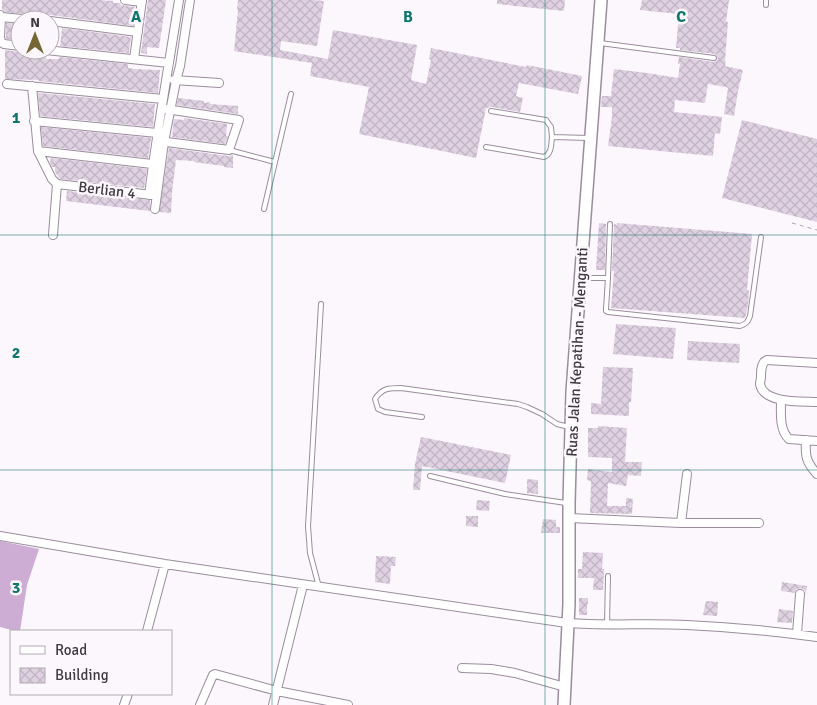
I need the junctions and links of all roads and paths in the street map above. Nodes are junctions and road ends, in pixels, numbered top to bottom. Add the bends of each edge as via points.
1 (125, 0) edge
2 (179, 0) edge
3 (190, 0) edge
4 (601, 0) edge
5 (142, 1) edge
6 (0, 16) edge
7 (176, 18) junction
8 (187, 19) junction
9 (60, 23) edge
10 (138, 32) junction
11 (598, 43) junction
12 (10, 45) edge
13 (60, 51) edge
14 (714, 58) dead end
15 (134, 59) junction
16 (169, 63) junction
17 (167, 80) junction
18 (176, 81) junction
19 (219, 83) dead end
20 (8, 84) dead end
21 (32, 86) junction
22 (291, 94) dead end
23 (163, 99) junction
24 (161, 109) junction
25 (171, 110) junction
26 (491, 111) dead end
27 (34, 121) junction
28 (552, 136) junction
29 (156, 137) junction
30 (591, 138) junction
31 (164, 142) junction
32 (486, 147) dead end
33 (229, 150) junction
34 (38, 151) junction
35 (275, 162) junction
36 (152, 164) junction
37 (57, 184) junction
38 (153, 196) junction
39 (155, 209) dead end
40 (264, 209) dead end
41 (792, 223) dead end
42 (610, 224) dead end
43 (817, 230) edge
44 (53, 235) dead end
45 (761, 236) dead end
46 (581, 278) junction
47 (608, 278) junction
48 (321, 304) dead end
49 (817, 363) edge
50 (780, 400) junction
51 (817, 402) edge
52 (422, 417) dead end
53 (572, 427) junction
54 (806, 440) junction
55 (817, 441) edge
56 (687, 474) dead end
57 (817, 474) edge
58 (430, 476) dead end
59 (568, 503) junction
60 (569, 518) junction
61 (681, 522) junction
62 (759, 523) dead end
63 (5, 537) edge
64 (165, 564) junction
65 (608, 576) dead end
66 (303, 585) junction
67 (320, 587) junction
68 (800, 594) dead end
69 (567, 623) junction
70 (607, 625) junction
71 (146, 630) edge
72 (797, 634) junction
73 (817, 637) edge
74 (462, 668) dead end
75 (565, 687) junction
76 (277, 691) junction
77 (200, 705) edge
78 (273, 705) edge
79 (348, 705) edge
80 (564, 705) edge

1 - 5 street
2 - 7 street
3 - 8 street
4 - 11 main road, Ruas Jalan Kepatihan - Menganti
5 - 10 street
6 - 12 street via 1,42
7 - 8 street
7 - 16 street
8 - 18 street
9 - 10 street
10 - 15 street
11 - 14 lane
11 - 30 main road, Ruas Jalan Kepatihan - Menganti
13 - 15 street
15 - 16 street
16 - 17 street
17 - 18 street
17 - 23 street
18 - 19 street
18 - 25 street
20 - 21 street
21 - 23 street
21 - 27 street
22 - 35 lane
23 - 24 street
24 - 25 street
24 - 29 street
25 - 31 street
25 - 33 street via 239,120
26 - 28 lane via 546,120
27 - 29 street
27 - 34 street
28 - 30 lane
28 - 32 lane via 550,153 544,158
29 - 31 street
29 - 36 street
30 - 46 main road, Ruas Jalan Kepatihan - Menganti
31 - 33 street
31 - 38 street
33 - 35 lane
34 - 36 street
34 - 37 street
35 - 40 lane
36 - 38 street
37 - 38 street, Berlian 4
37 - 44 street
38 - 39 street
41 - 43 path
42 - 47 lane
45 - 47 lane via 750,316 744,325 608,312
46 - 47 lane
46 - 53 main road, Ruas Jalan Kepatihan - Menganti
48 - 67 lane via 308,526 310,553
49 - 50 street via 764,362 760,386 770,397
50 - 51 street
50 - 54 street via 784,434 789,439
52 - 53 lane via 378,410 375,399 384,390 401,388 518,404 528,406 557,424
53 - 59 main road, Ruas Jalan Kepatihan - Menganti
54 - 55 street
54 - 57 street via 806,458
56 - 61 street
58 - 59 lane via 505,494
59 - 60 main road, Ruas Jalan Kepatihan - Menganti
60 - 61 street
60 - 69 main road, Ruas Jalan Kepatihan - Menganti
61 - 62 street
63 - 64 street
64 - 66 street
64 - 71 street
65 - 70 lane
66 - 67 street
66 - 76 street
67 - 69 street
68 - 72 street
69 - 70 street
69 - 75 main road, Ruas Jalan Kepatihan - Menganti
70 - 72 street via 685,625
72 - 73 street
74 - 75 street via 515,673
75 - 80 main road, Ruas Jalan Kepatihan - Menganti
76 - 77 street via 215,674
76 - 78 street
76 - 79 street

